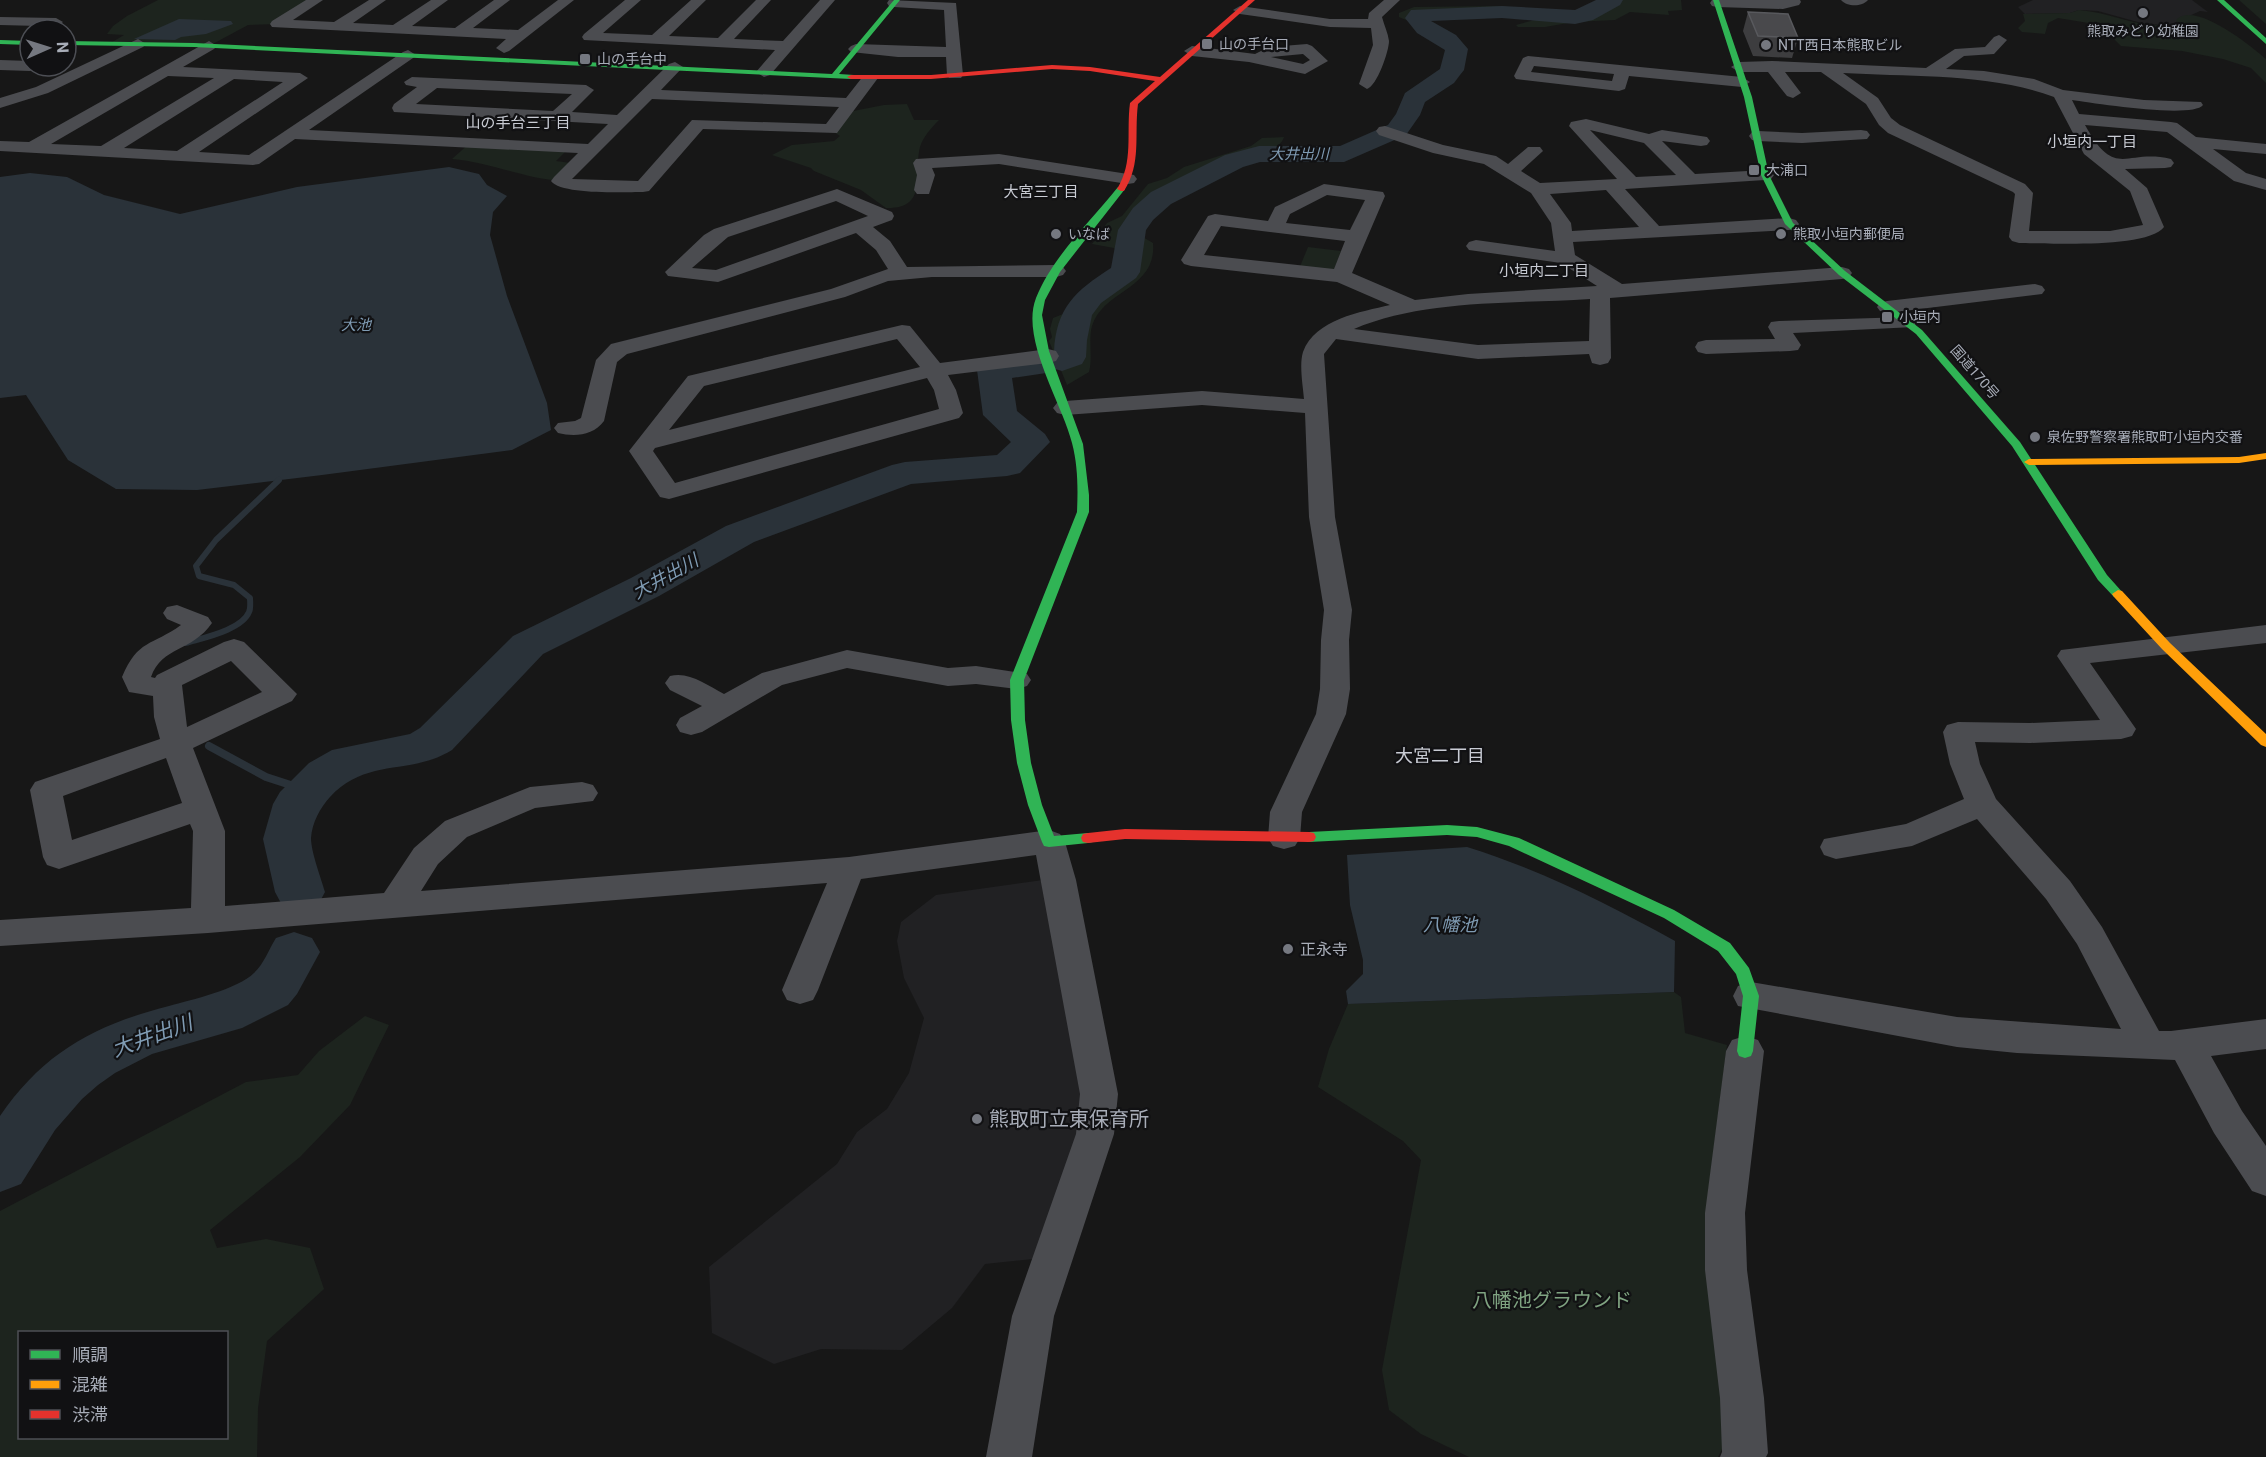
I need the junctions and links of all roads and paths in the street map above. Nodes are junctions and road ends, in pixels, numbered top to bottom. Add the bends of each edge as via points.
1 (316, 0) edge
2 (379, 0) edge
3 (441, 0) edge
4 (503, 0) edge
5 (567, 0) edge
6 (634, 0) edge
7 (699, 0) edge
8 (764, 0) edge
9 (828, 0) edge
10 (1393, 0) edge
11 (1793, 0) edge
12 (1848, 0) edge
13 (1861, 0) edge
14 (2220, 0) edge
15 (895, 1) edge
16 (1717, 1) edge
17 (1246, 5) edge
18 (0, 21) edge
19 (18, 21) edge
20 (337, 27) junction
21 (397, 29) junction
22 (1379, 31) junction
23 (458, 32) junction
24 (520, 35) junction
25 (656, 40) junction
26 (1999, 40) dead end
27 (18, 41) edge
28 (0, 42) edge
29 (2266, 42) edge
30 (78, 43) edge
31 (722, 43) junction
32 (138, 44) junction
33 (209, 46) junction
34 (787, 46) junction
35 (856, 49) junction
36 (1192, 51) junction
37 (953, 52) junction
38 (408, 55) junction
39 (490, 59) junction
40 (1257, 59) dead end
41 (0, 65) edge
42 (18, 66) edge
43 (1772, 66) junction
44 (78, 67) edge
45 (91, 67) junction
46 (675, 67) junction
47 (1825, 68) junction
48 (1623, 70) junction
49 (166, 71) junction
50 (764, 72) junction
51 (1930, 73) junction
52 (232, 75) junction
53 (835, 75) junction
54 (955, 75) junction
55 (1740, 75) junction
56 (870, 78) junction
57 (1159, 79) junction
58 (371, 80) junction
59 (433, 83) junction
60 (1367, 84) dead end
61 (0, 89) edge
62 (42, 90) junction
63 (650, 93) junction
64 (1794, 93) dead end
65 (2060, 94) junction
66 (0, 103) edge
67 (850, 103) junction
68 (2195, 105) dead end
69 (557, 117) junction
70 (2075, 119) junction
71 (623, 120) junction
72 (1392, 130) dead end
73 (291, 134) junction
74 (1862, 135) dead end
75 (1758, 136) junction
76 (1650, 139) junction
77 (1701, 141) dead end
78 (2191, 142) junction
79 (0, 146) edge
80 (33, 147) junction
81 (592, 149) junction
82 (2266, 149) edge
83 (106, 151) junction
84 (1534, 151) dead end
85 (179, 157) junction
86 (2109, 164) junction
87 (2165, 164) dead end
88 (1509, 172) junction
89 (1765, 175) junction
90 (1128, 179) junction
91 (1690, 180) junction
92 (1631, 183) junction
93 (1611, 185) junction
94 (2266, 185) edge
95 (1538, 189) junction
96 (923, 190) dead end
97 (1707, 200) dead end
98 (1651, 202) dead end
99 (1629, 204) junction
100 (738, 212) dead end
101 (758, 221) junction
102 (1789, 224) junction
103 (857, 225) junction
104 (1274, 227) junction
105 (1654, 231) junction
106 (1357, 237) junction
107 (1564, 237) junction
108 (1476, 246) dead end
109 (1566, 258) junction
110 (1056, 271) junction
111 (900, 273) junction
112 (1842, 273) junction
113 (1341, 276) junction
114 (1609, 291) junction
115 (2035, 291) dead end
116 (1887, 306) junction
117 (1413, 307) junction
118 (1907, 323) junction
119 (1332, 332) junction
120 (1706, 347) dead end
121 (1048, 356) junction
122 (934, 370) junction
123 (1316, 407) junction
124 (1065, 408) junction
125 (566, 428) dead end
126 (647, 443) junction
127 (2266, 456) edge
128 (2029, 462) junction
129 (177, 613) dead end
130 (2266, 634) edge
131 (2166, 646) junction
132 (1017, 680) junction
133 (680, 684) dead end
134 (167, 689) junction
135 (725, 706) junction
136 (691, 725) dead end
137 (2266, 742) edge
138 (176, 744) junction
139 (582, 793) dead end
140 (1982, 804) junction
141 (201, 808) junction
142 (1284, 838) junction
143 (1049, 842) junction
144 (1836, 847) dead end
145 (849, 870) junction
146 (394, 906) junction
147 (208, 920) junction
148 (0, 933) edge
149 (800, 990) dead end
150 (1751, 996) junction
151 (2266, 1034) edge
152 (2167, 1045) junction
153 (1745, 1051) joint
154 (2266, 1179) edge
155 (1009, 1457) edge
156 (1743, 1457) edge

1 - 20 street via 277,24
2 - 20 street
3 - 21 street
4 - 23 street
5 - 24 street
6 - 25 street via 589,37
7 - 25 street
8 - 31 street
9 - 34 street
10 - 22 street via 1375,13
11 - 16 street via 1783,5
12 - 13 street
14 - 29 main road
15 - 35 main road
15 - 37 street via 951,6
16 - 55 main road, 国道170号
17 - 22 street via 1337,23 1330,35
17 - 36 main road
18 - 19 street
20 - 21 street
21 - 23 street
22 - 60 street via 1381,45
23 - 24 street
24 - 39 street
25 - 31 street
26 - 51 street via 1989,51 1960,52
27 - 28 main road
30 - 32 main road
31 - 34 street
32 - 33 main road
32 - 45 street
33 - 38 main road
33 - 49 street
34 - 50 street
35 - 37 street
35 - 53 main road
36 - 40 street
36 - 57 main road
37 - 54 street
38 - 39 main road
38 - 58 street
39 - 46 main road
41 - 42 street
43 - 47 street
43 - 55 street
43 - 64 street
44 - 45 street
45 - 62 street
46 - 50 main road
46 - 63 street
47 - 51 street
47 - 86 street via 1872,101 1894,129 2019,188 2024,194 2019,237 2129,236 2154,227 2138,188
48 - 48 street via 1528,61 1522,76 1619,86
48 - 55 street
49 - 52 street
49 - 80 street
50 - 53 main road
51 - 65 street via 2000,78
52 - 83 street
52 - 85 street via 300,78
53 - 56 main road
54 - 56 main road
54 - 57 main road via 1067,67
55 - 75 main road, 国道170号
56 - 67 street
57 - 90 main road via 1134,103 1131,112 1136,148 1135,166
58 - 59 street
58 - 73 street
59 - 69 street via 586,90
59 - 69 street via 400,108
61 - 62 street
62 - 66 street
63 - 67 street
63 - 71 street
65 - 68 street via 2144,105
65 - 70 street
67 - 81 street via 831,129 698,124 642,187 560,181
69 - 71 street
70 - 78 street via 2171,127
70 - 86 street via 2090,150
71 - 81 street
72 - 88 street via 1439,149 1490,160
73 - 81 street
73 - 85 street via 253,160
74 - 75 street
75 - 89 main road, 国道170号
76 - 77 street via 1662,135
76 - 91 street
76 - 92 street via 1586,124 1577,126
78 - 82 street
78 - 94 street via 2240,177
79 - 80 street
80 - 83 street
83 - 85 street
84 - 88 street
86 - 87 street
88 - 95 street
89 - 91 street
89 - 102 main road, 国道170号
90 - 96 street via 999,159 922,164 926,175
90 - 110 main road
91 - 92 street
91 - 97 street
92 - 93 street
93 - 95 street
93 - 99 street
95 - 107 street via 1561,224
98 - 99 street
99 - 105 street
100 - 101 street
101 - 103 street via 837,195 885,216
101 - 103 street via 711,239 675,272 718,276
102 - 105 street
102 - 112 main road, 国道170号
103 - 111 street via 873,234
104 - 106 street
104 - 106 street via 1282,211 1324,189 1376,196
104 - 113 street via 1215,220 1191,260
105 - 107 street
106 - 113 street
107 - 109 street
108 - 109 street
109 - 114 street
110 - 111 street
110 - 121 main road via 1040,300 1036,317
111 - 125 street via 619,349 607,360 592,421 580,428
112 - 114 street
112 - 116 main road, 国道170号
113 - 117 street
114 - 117 street
114 - 119 street via 1600,353 1479,352
115 - 116 street
116 - 118 main road, 国道170号
117 - 119 street via 1362,318
118 - 120 street via 1779,327 1790,345
118 - 128 main road, 国道170号
119 - 123 street via 1318,342 1313,354
121 - 122 street
121 - 124 main road
122 - 126 street
122 - 126 street via 902,331 696,381
122 - 126 street via 951,413 669,492 641,451
123 - 124 street via 1202,398
123 - 142 street via 1322,517 1338,610 1335,689 1331,714 1286,812
124 - 132 main road via 1078,442 1083,512
127 - 128 main road via 2239,460
128 - 131 main road, 国道170号 via 2102,577
129 - 134 street via 198,623 192,633 151,651 140,662 136,677 139,685
130 - 131 street
131 - 137 main road, 国道170号
131 - 140 street via 2071,656 2121,729 1958,732 1965,765
132 - 135 street via 976,675 948,677 847,659 772,679
132 - 143 main road via 1024,752 1037,816
133 - 135 street
134 - 138 street
134 - 138 street via 167,681 234,648 282,694
135 - 136 street
138 - 141 street
138 - 141 street via 46,790 59,857
139 - 146 street via 530,798 456,829 426,856
140 - 144 street via 1912,836
140 - 152 street via 2058,890
141 - 147 street via 209,831
142 - 143 main road via 1125,834
142 - 150 main road via 1447,830 1477,832 1514,842 1669,914 1724,947 1743,972
143 - 145 street
143 - 155 street via 1099,1094 1095,1134 1033,1316
145 - 146 street
145 - 149 street
146 - 147 street
147 - 148 street
150 - 152 street via 1957,1032
150 - 153 main road
151 - 152 street
152 - 154 street via 2228,1122
153 - 156 street via 1725,1213 1726,1270 1742,1398

